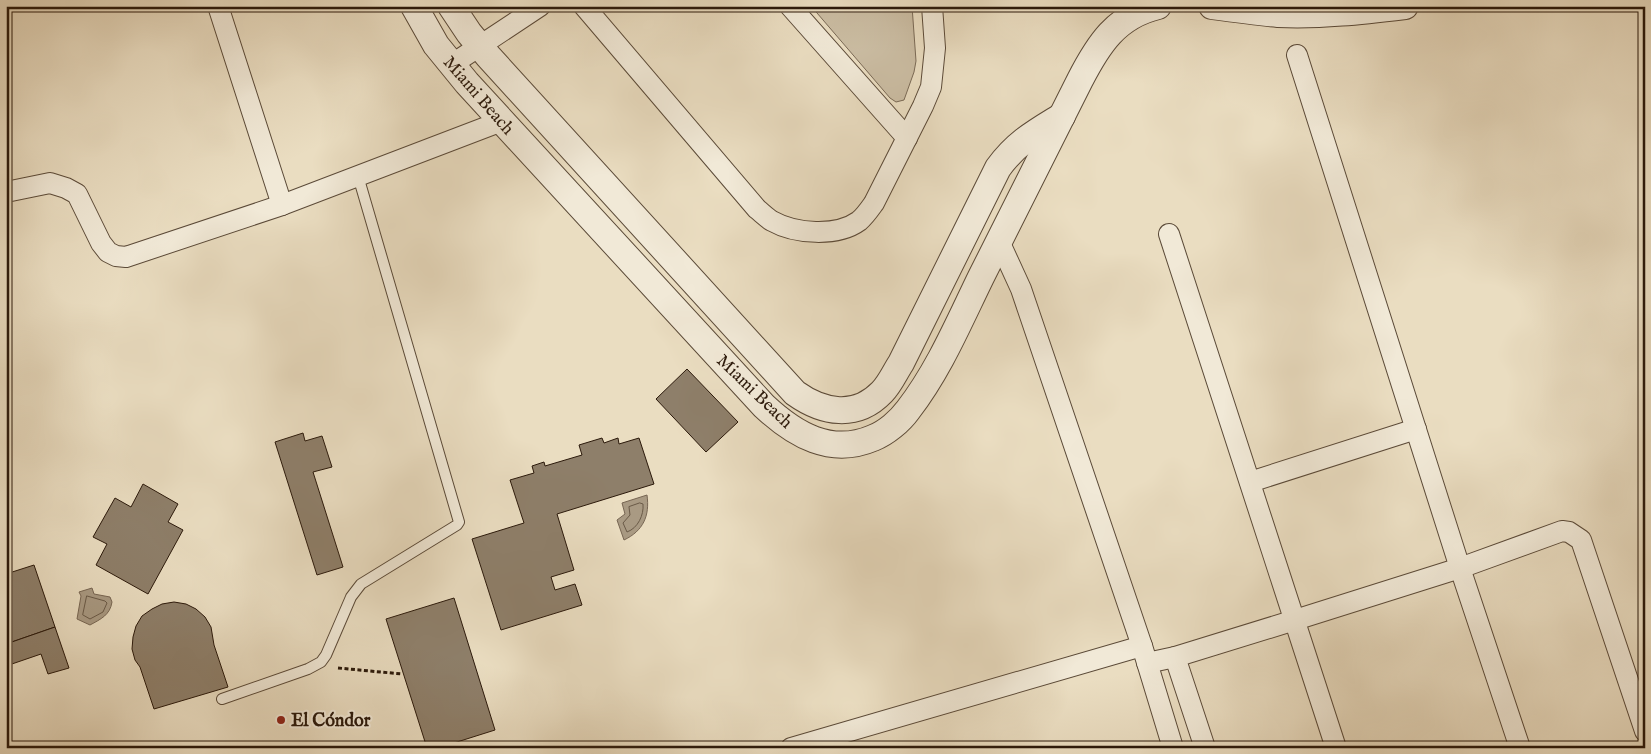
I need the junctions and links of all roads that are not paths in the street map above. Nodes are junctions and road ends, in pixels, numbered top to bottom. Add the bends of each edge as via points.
1 (218, 6) edge
2 (414, 6) edge
3 (451, 6) edge
4 (540, 6) edge
5 (584, 6) edge
6 (790, 6) edge
7 (932, 6) edge
8 (1158, 6) edge
9 (1212, 6) edge
10 (1405, 6) edge
11 (479, 46) junction
12 (1297, 55) dead end
13 (451, 65) junction
14 (1062, 116) junction
15 (502, 121) junction
16 (907, 138) junction
17 (358, 176) junction
18 (6, 192) edge
19 (282, 205) junction
20 (1169, 234) dead end
21 (1000, 241) junction
22 (1416, 429) junction
23 (1250, 482) junction
24 (1460, 568) junction
25 (1295, 620) junction
26 (1144, 655) junction
27 (1175, 657) junction
28 (222, 699) dead end
29 (1645, 731) edge
30 (791, 748) edge
31 (1173, 748) edge
32 (1205, 748) edge
33 (1336, 748) edge
34 (1520, 748) edge

1 - 19 street
2 - 13 street, Miami Beach
3 - 11 street, Miami Beach
4 - 11 street
5 - 16 street via 757,210 785,227 799,231 830,231 858,222 874,203
6 - 16 street
7 - 16 street via 935,48 931,87
8 - 14 street, Miami Beach via 1129,16 1107,36 1089,62
9 - 10 street via 1278,14
11 - 13 street
11 - 14 street, Miami Beach via 795,393 824,409 858,408 882,391 901,362 998,168 1023,140
12 - 22 street
13 - 15 street, Miami Beach
14 - 21 street, Miami Beach
15 - 17 street
15 - 21 street, Miami Beach via 764,406 798,434 817,441 836,445 857,444 890,428 907,412 938,364
17 - 19 street
17 - 28 lane via 459,522 361,584 351,597 326,655 315,666
18 - 19 street via 50,184 66,188 77,194 108,252 126,257
20 - 23 street
21 - 26 street via 1021,289
22 - 23 street
22 - 24 street
23 - 25 street
24 - 25 street
24 - 29 street via 1562,531 1576,535 1585,549
24 - 34 street
25 - 27 street
25 - 33 street
26 - 27 street
26 - 30 street
26 - 31 street
27 - 32 street

